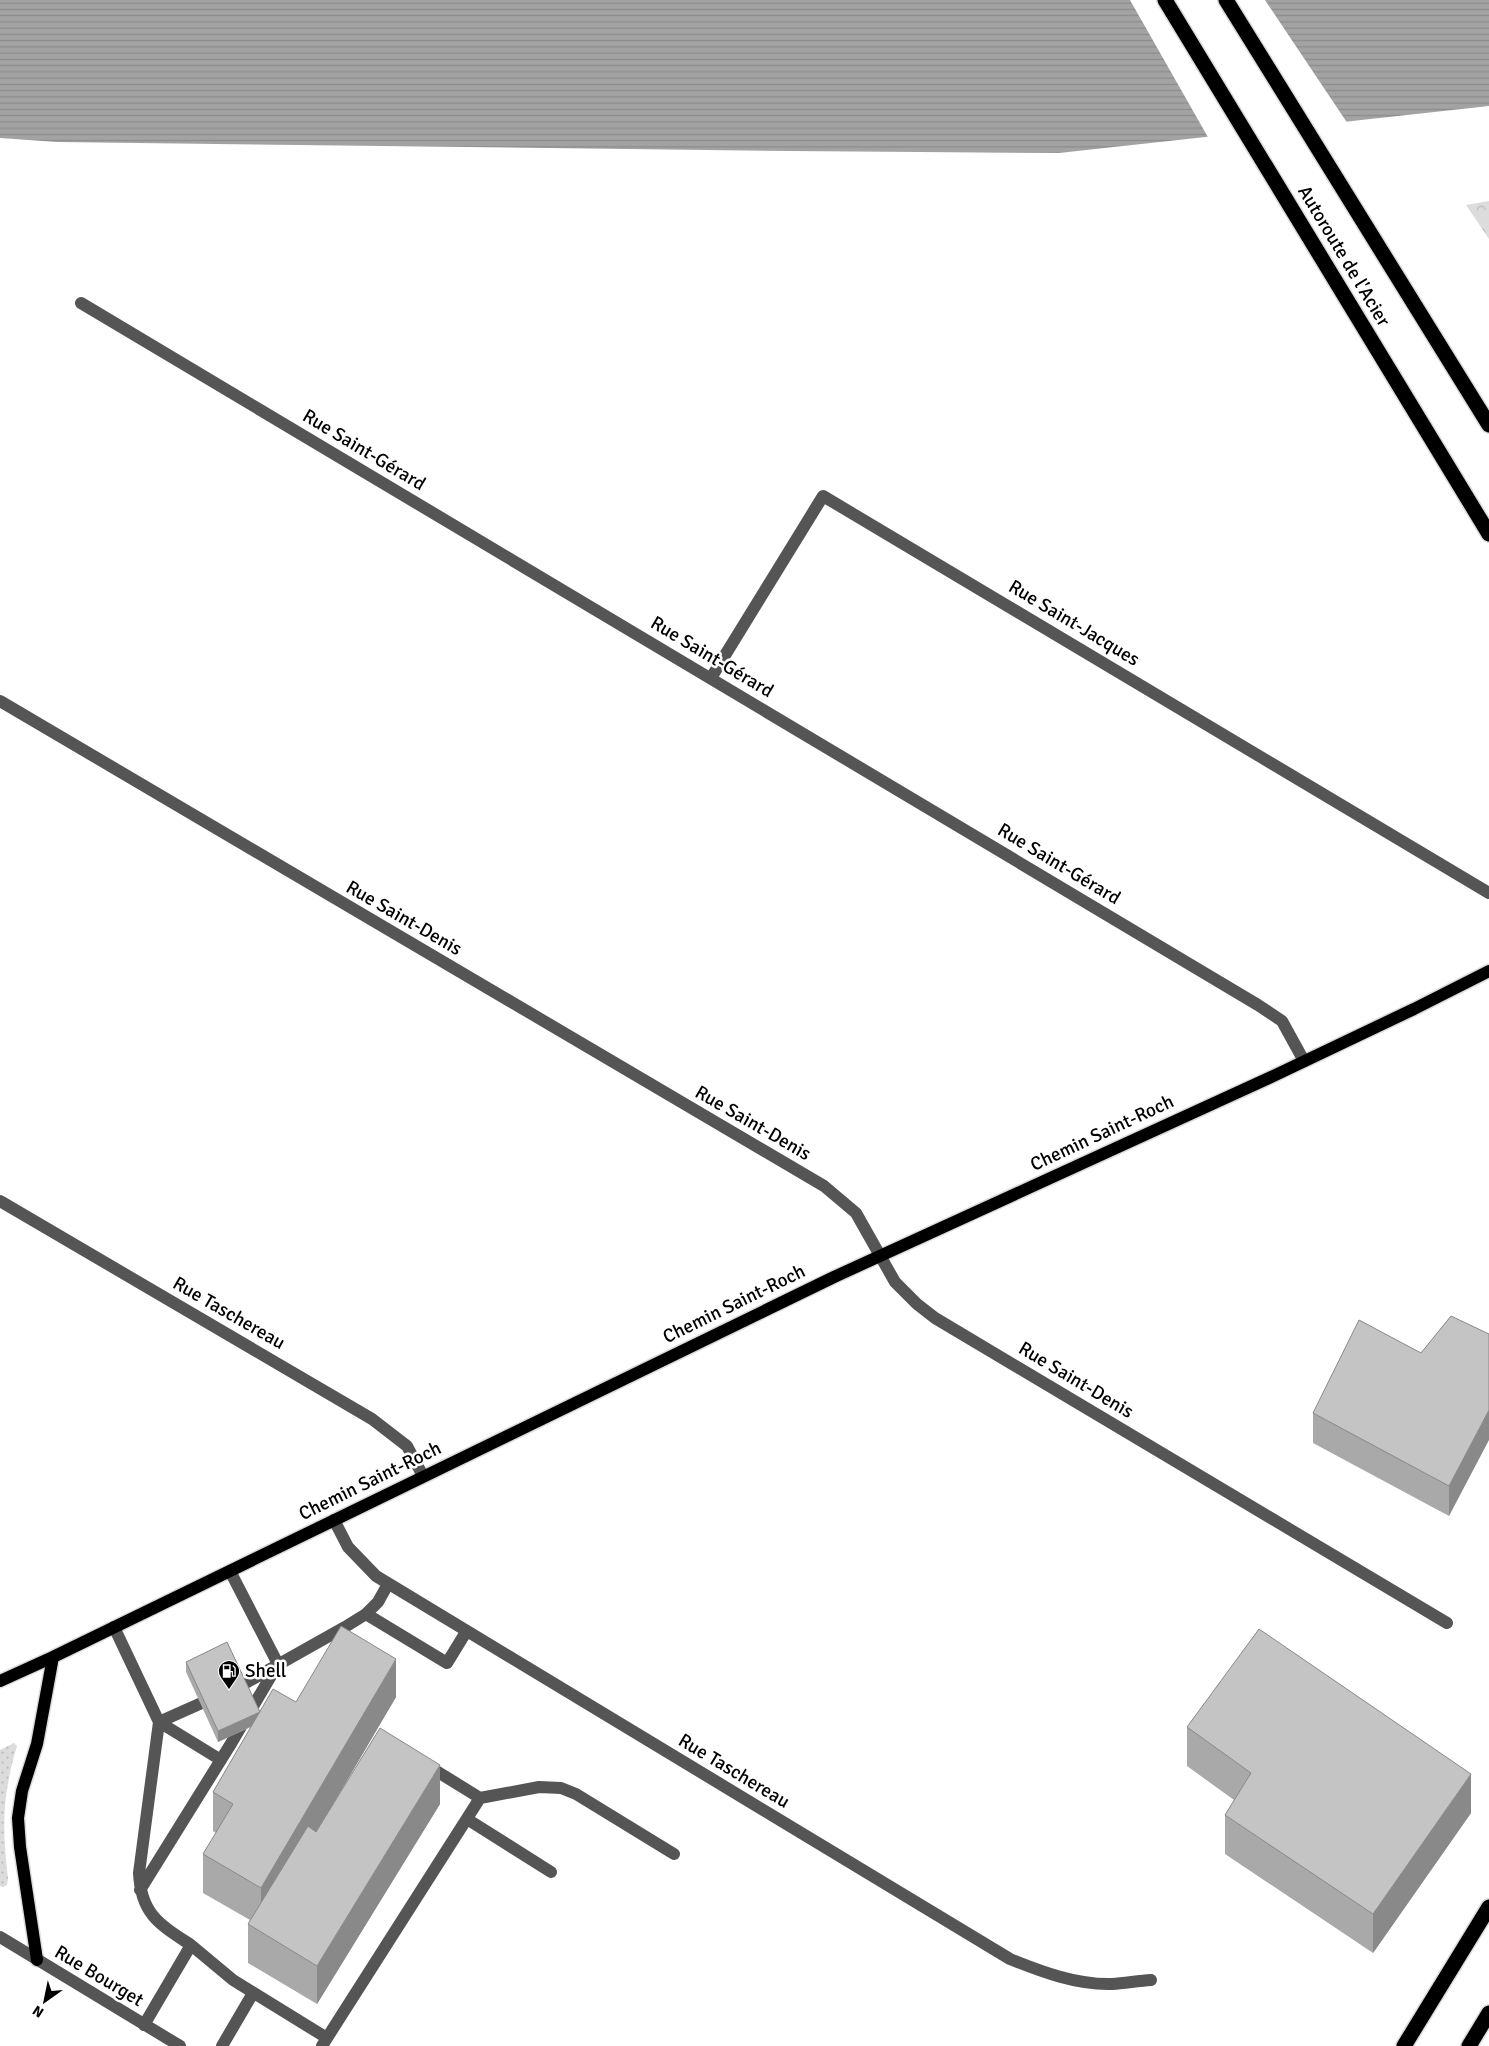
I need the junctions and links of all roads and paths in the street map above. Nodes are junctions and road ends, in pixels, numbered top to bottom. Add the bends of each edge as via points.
1 (1165, 0) edge
2 (1226, 0) edge
3 (81, 303) dead end
4 (1489, 425) edge
5 (1466, 495) junction
6 (1489, 534) edge
7 (1489, 546) edge
8 (711, 678) junction
9 (0, 702) edge
10 (1489, 893) edge
11 (1489, 971) edge
12 (1304, 1061) junction
13 (0, 1201) edge
14 (881, 1256) junction
15 (423, 1476) junction
16 (334, 1520) junction
17 (230, 1570) junction
18 (388, 1584) junction
19 (366, 1614) junction
20 (1446, 1623) dead end
21 (114, 1627) junction
22 (466, 1632) junction
23 (54, 1657) junction
24 (278, 1664) junction
25 (0, 1681) edge
26 (159, 1722) junction
27 (414, 1757) edge
28 (220, 1760) junction
29 (480, 1798) junction
30 (467, 1819) junction
31 (674, 1854) dead end
32 (551, 1872) dead end
33 (140, 1890) junction
34 (1489, 1907) edge
35 (0, 1938) edge
36 (191, 1946) junction
37 (37, 1960) junction
38 (1151, 1980) dead end
39 (253, 1993) junction
40 (1489, 2013) edge
41 (144, 2025) junction
42 (324, 2042) edge
43 (180, 2046) edge
44 (222, 2046) edge
45 (1404, 2046) edge
46 (1470, 2046) edge

1 - 5 highway, Autoroute de l'Acier
2 - 4 highway, Autoroute de l'Acier
3 - 8 street, Rue Saint-Gérard
5 - 6 highway, Autoroute de l'Acier
5 - 7 highway
8 - 10 street, Rue Saint-Jacques via 823,496
8 - 12 street, Rue Saint-Gérard via 1258,1005 1282,1021
9 - 14 street, Rue Saint-Denis via 824,1186 856,1213
11 - 12 main road, Chemin Saint-Roch
12 - 14 main road, Chemin Saint-Roch
13 - 15 street, Rue Taschereau via 372,1419 407,1446
14 - 15 main road, Chemin Saint-Roch
14 - 20 street, Rue Saint-Denis via 895,1282 935,1318
15 - 16 main road, Chemin Saint-Roch
16 - 17 main road, Chemin Saint-Roch
16 - 18 street, Rue Taschereau via 358,1560
17 - 21 main road, Chemin Saint-Roch
17 - 24 street
18 - 19 street via 378,1602
18 - 22 street, Rue Taschereau
19 - 22 street via 447,1664
19 - 24 street
21 - 23 main road, Chemin Saint-Roch
21 - 26 street
22 - 38 street, Rue Taschereau via 1010,1959 1080,1982 1111,1984
23 - 25 main road, Chemin Saint-Roch
23 - 37 main road via 18,1818
24 - 26 street
24 - 28 street
26 - 28 street
26 - 33 street via 139,1873
27 - 29 street
28 - 33 street
29 - 30 street
29 - 31 street via 540,1787 561,1788
30 - 32 street
30 - 42 street
33 - 36 street via 143,1902 154,1917
34 - 45 highway
35 - 37 street, Rue Bourget
36 - 39 street
36 - 41 street
37 - 41 street, Rue Bourget
39 - 42 street
39 - 44 street
40 - 46 highway
41 - 43 street, Rue Bourget

